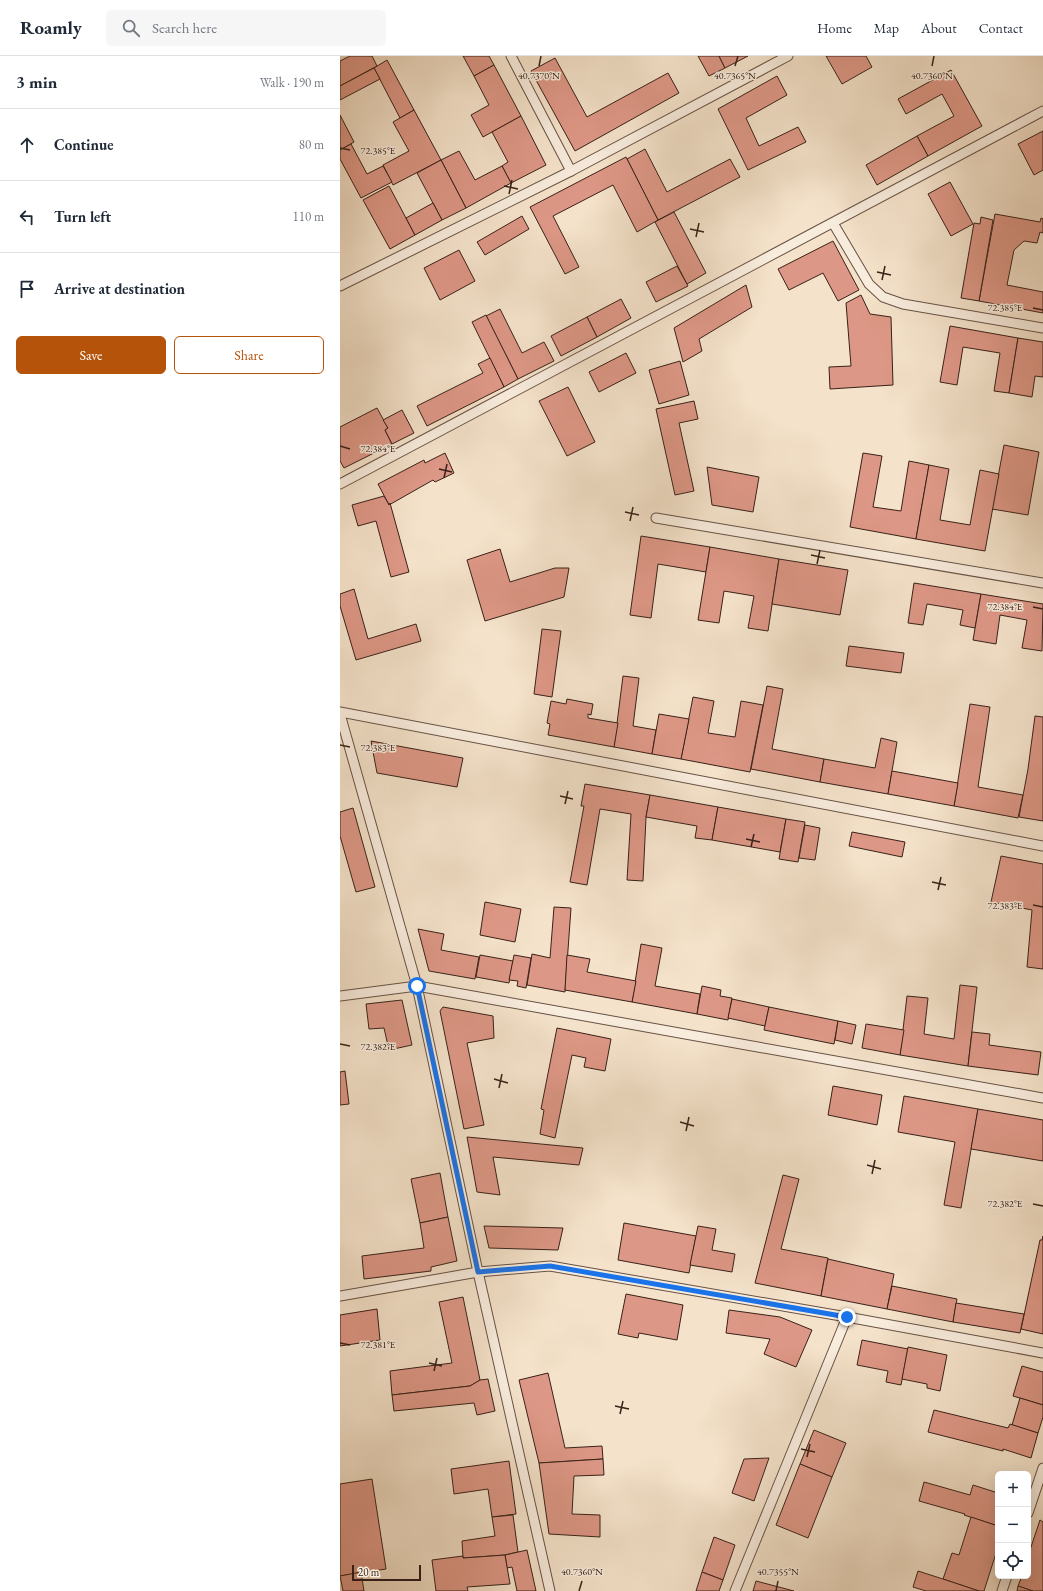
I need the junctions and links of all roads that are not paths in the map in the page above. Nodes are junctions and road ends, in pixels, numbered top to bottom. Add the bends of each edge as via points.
1 (511, 56) edge
2 (788, 56) edge
3 (1043, 111) edge
4 (570, 170) junction
5 (833, 223) junction
6 (340, 286) edge
7 (1043, 328) edge
8 (340, 484) edge
9 (656, 518) dead end
10 (1043, 583) edge
11 (340, 713) edge
12 (1043, 846) edge
13 (417, 986) junction
14 (340, 996) edge
15 (1043, 1098) edge
16 (478, 1272) junction
17 (340, 1296) edge
18 (847, 1317) junction
19 (1043, 1353) edge
20 (1043, 1468) edge
21 (1030, 1507) edge
22 (1006, 1579) edge
23 (550, 1591) edge
24 (735, 1591) edge
25 (1002, 1591) edge

1 - 4 lane
2 - 4 lane
3 - 5 lane
4 - 6 lane
5 - 7 lane via 869,284 883,297 903,304
5 - 8 lane
9 - 10 lane
11 - 12 lane
11 - 13 lane
13 - 14 lane
13 - 15 lane
13 - 16 lane
16 - 17 lane
16 - 18 lane via 550,1266
16 - 23 lane
18 - 19 lane
18 - 24 lane
20 - 21 lane
22 - 25 lane

